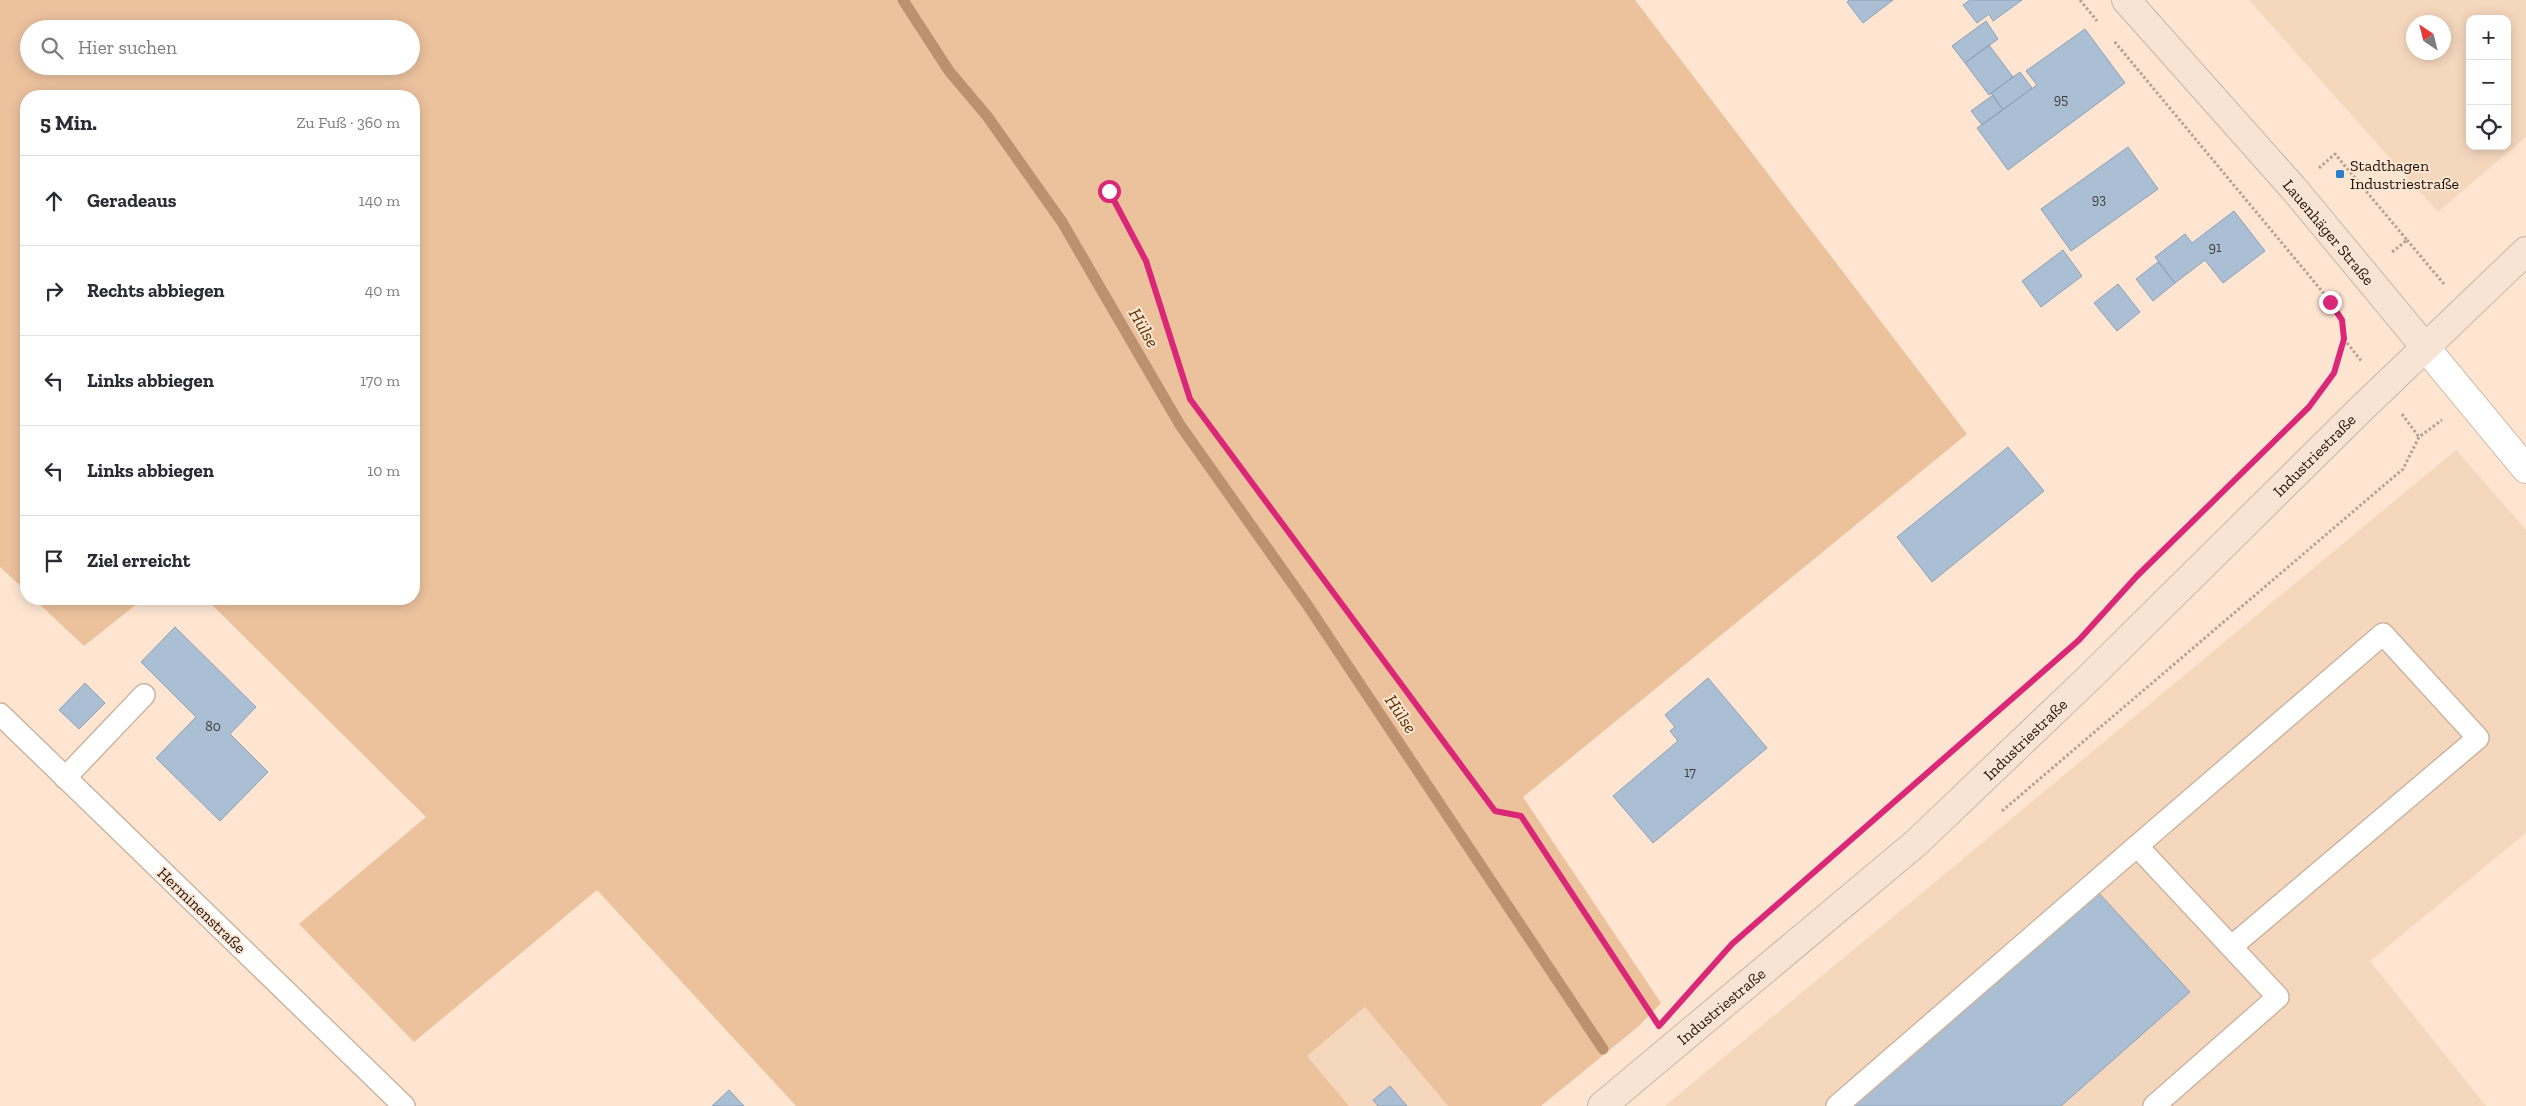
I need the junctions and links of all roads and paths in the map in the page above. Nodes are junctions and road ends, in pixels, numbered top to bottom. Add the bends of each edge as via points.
1 (2080, 0) edge
2 (2126, 0) edge
3 (2099, 23) dead end
4 (2111, 38) dead end
5 (1109, 191) dead end
6 (2407, 240) dead end
7 (2526, 251) edge
8 (2465, 309) junction
9 (2425, 347) junction
10 (2419, 438) dead end
11 (2526, 469) edge
12 (2098, 619) dead end
13 (2056, 659) dead end
14 (144, 695) dead end
15 (0, 714) edge
16 (66, 778) junction
17 (1995, 816) dead end
18 (2137, 846) junction
19 (2231, 947) junction
20 (1708, 971) dead end
21 (1659, 1026) dead end
22 (404, 1106) edge
23 (1602, 1106) edge
24 (1837, 1106) edge
25 (2154, 1106) edge

1 - 3 path
2 - 9 street, Lauenhäger Straße via 2294,189
4 - 12 path via 2330,302 2342,320 2344,339 2334,373 2309,407 2137,576
5 - 21 path via 1146,261 1190,399 1495,811 1521,816
6 - 8 path
7 - 8 street, Industriestraße
8 - 9 street, Industriestraße
9 - 11 street, Lauenhäger Straße
9 - 23 street, Industriestraße via 2094,674 1916,843
10 - 17 path via 2403,469
13 - 20 path via 1732,944
14 - 16 lane
15 - 16 lane, Herminenstraße
16 - 22 lane, Herminenstraße
18 - 19 lane
18 - 19 lane via 2383,634 2478,738
18 - 24 lane
19 - 25 lane via 2278,997

